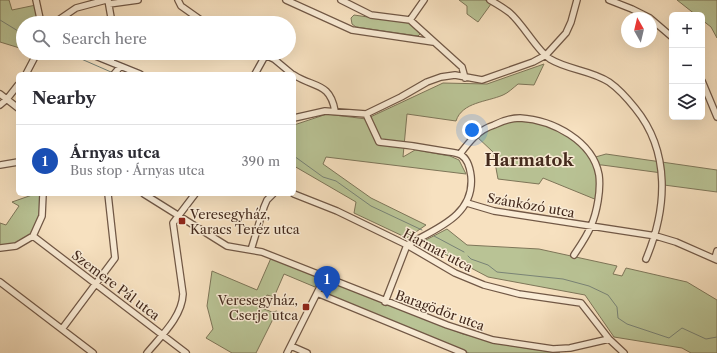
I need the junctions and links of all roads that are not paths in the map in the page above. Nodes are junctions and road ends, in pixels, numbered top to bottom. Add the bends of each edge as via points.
1 (36, 0) edge
2 (138, 0) edge
3 (178, 0) edge
4 (286, 0) edge
5 (341, 0) edge
6 (424, 0) edge
7 (490, 0) edge
8 (577, 0) edge
9 (609, 0) edge
10 (108, 1) edge
11 (638, 12) edge
12 (39, 16) edge
13 (64, 16) edge
14 (111, 16) edge
15 (195, 16) edge
16 (410, 20) junction
17 (657, 24) edge
18 (669, 34) edge
19 (433, 42) junction
20 (546, 56) junction
21 (33, 60) edge
22 (106, 60) edge
23 (261, 60) edge
24 (274, 60) edge
25 (111, 62) joint
26 (120, 67) junction
27 (27, 72) edge
28 (116, 72) edge
29 (134, 72) edge
30 (256, 72) edge
31 (289, 72) edge
32 (296, 77) edge
33 (465, 78) junction
34 (703, 84) edge
35 (16, 88) edge
36 (0, 94) edge
37 (7, 100) junction
38 (0, 105) edge
39 (16, 107) edge
40 (335, 110) junction
41 (366, 114) junction
42 (717, 117) edge
43 (296, 118) edge
44 (460, 154) junction
45 (16, 162) edge
46 (0, 165) edge
47 (296, 195) edge
48 (43, 196) edge
49 (108, 196) edge
50 (147, 196) edge
51 (193, 196) edge
52 (271, 196) edge
53 (467, 203) junction
54 (177, 216) junction
55 (591, 226) junction
56 (33, 236) junction
57 (656, 236) junction
58 (407, 245) junction
59 (0, 248) edge
60 (251, 250) junction
61 (717, 251) edge
62 (574, 255) dead end
63 (646, 259) dead end
64 (716, 259) edge
65 (325, 277) junction
66 (0, 282) edge
67 (97, 284) junction
68 (317, 293) junction
69 (385, 302) junction
70 (62, 329) junction
71 (162, 334) junction
72 (609, 339) junction
73 (291, 346) junction
74 (93, 353) edge
75 (147, 353) edge
76 (186, 353) edge
77 (287, 353) edge
78 (307, 353) edge
79 (463, 353) edge
80 (624, 353) edge

1 - 12 street
2 - 10 street
3 - 15 street via 181,6
4 - 19 street via 352,30
5 - 16 street via 371,15
6 - 16 street
7 - 20 street via 511,14
8 - 20 street via 572,22 566,33
9 - 11 street
10 - 13 street via 76,8
10 - 14 street
16 - 19 street
17 - 18 street
19 - 33 street via 462,67
20 - 33 street via 482,80
20 - 57 street via 609,82 623,94 648,127 662,173 663,199
21 - 27 street
22 - 25 street
23 - 30 street
24 - 31 street
25 - 26 street
26 - 28 street
26 - 29 street
32 - 40 street via 324,88
33 - 41 street via 455,75 427,82
34 - 42 street
35 - 37 street
36 - 37 street
37 - 38 street
37 - 39 street
40 - 41 street
40 - 43 street
41 - 44 street via 379,142
44 - 53 street via 470,170 471,183
44 - 55 street via 467,143 485,129 519,118 537,122 575,138 590,152 599,177
45 - 46 street
47 - 58 street, Harmat utca via 337,211
48 - 56 street via 42,216
49 - 67 street via 115,258
50 - 54 street, Baragödör utca
51 - 54 street
52 - 60 street via 266,200
53 - 55 street, Szánkózó utca via 494,211
53 - 58 street via 451,221
54 - 60 street, Baragödör utca via 227,246
54 - 71 street via 173,227 183,299 179,312
55 - 57 street, Szánkózó utca
55 - 62 street, Szánkózó utca
56 - 59 street via 16,246
56 - 67 street, Szemere Pál utca
57 - 63 street
57 - 64 street, Szánkózó utca
58 - 69 street
58 - 72 street, Harmat utca via 455,273 484,285 519,294 581,303
60 - 65 street, Baragödör utca
61 - 64 street
65 - 68 street
65 - 69 street, Baragödör utca
66 - 70 street
67 - 70 street
67 - 71 street, Szemere Pál utca
68 - 73 street
68 - 79 street
69 - 72 street, Baragödör utca via 493,340 515,344 552,349 570,348
70 - 74 street
71 - 75 street
71 - 76 street, Szemere Pál utca
72 - 80 street
73 - 77 street
73 - 78 street

